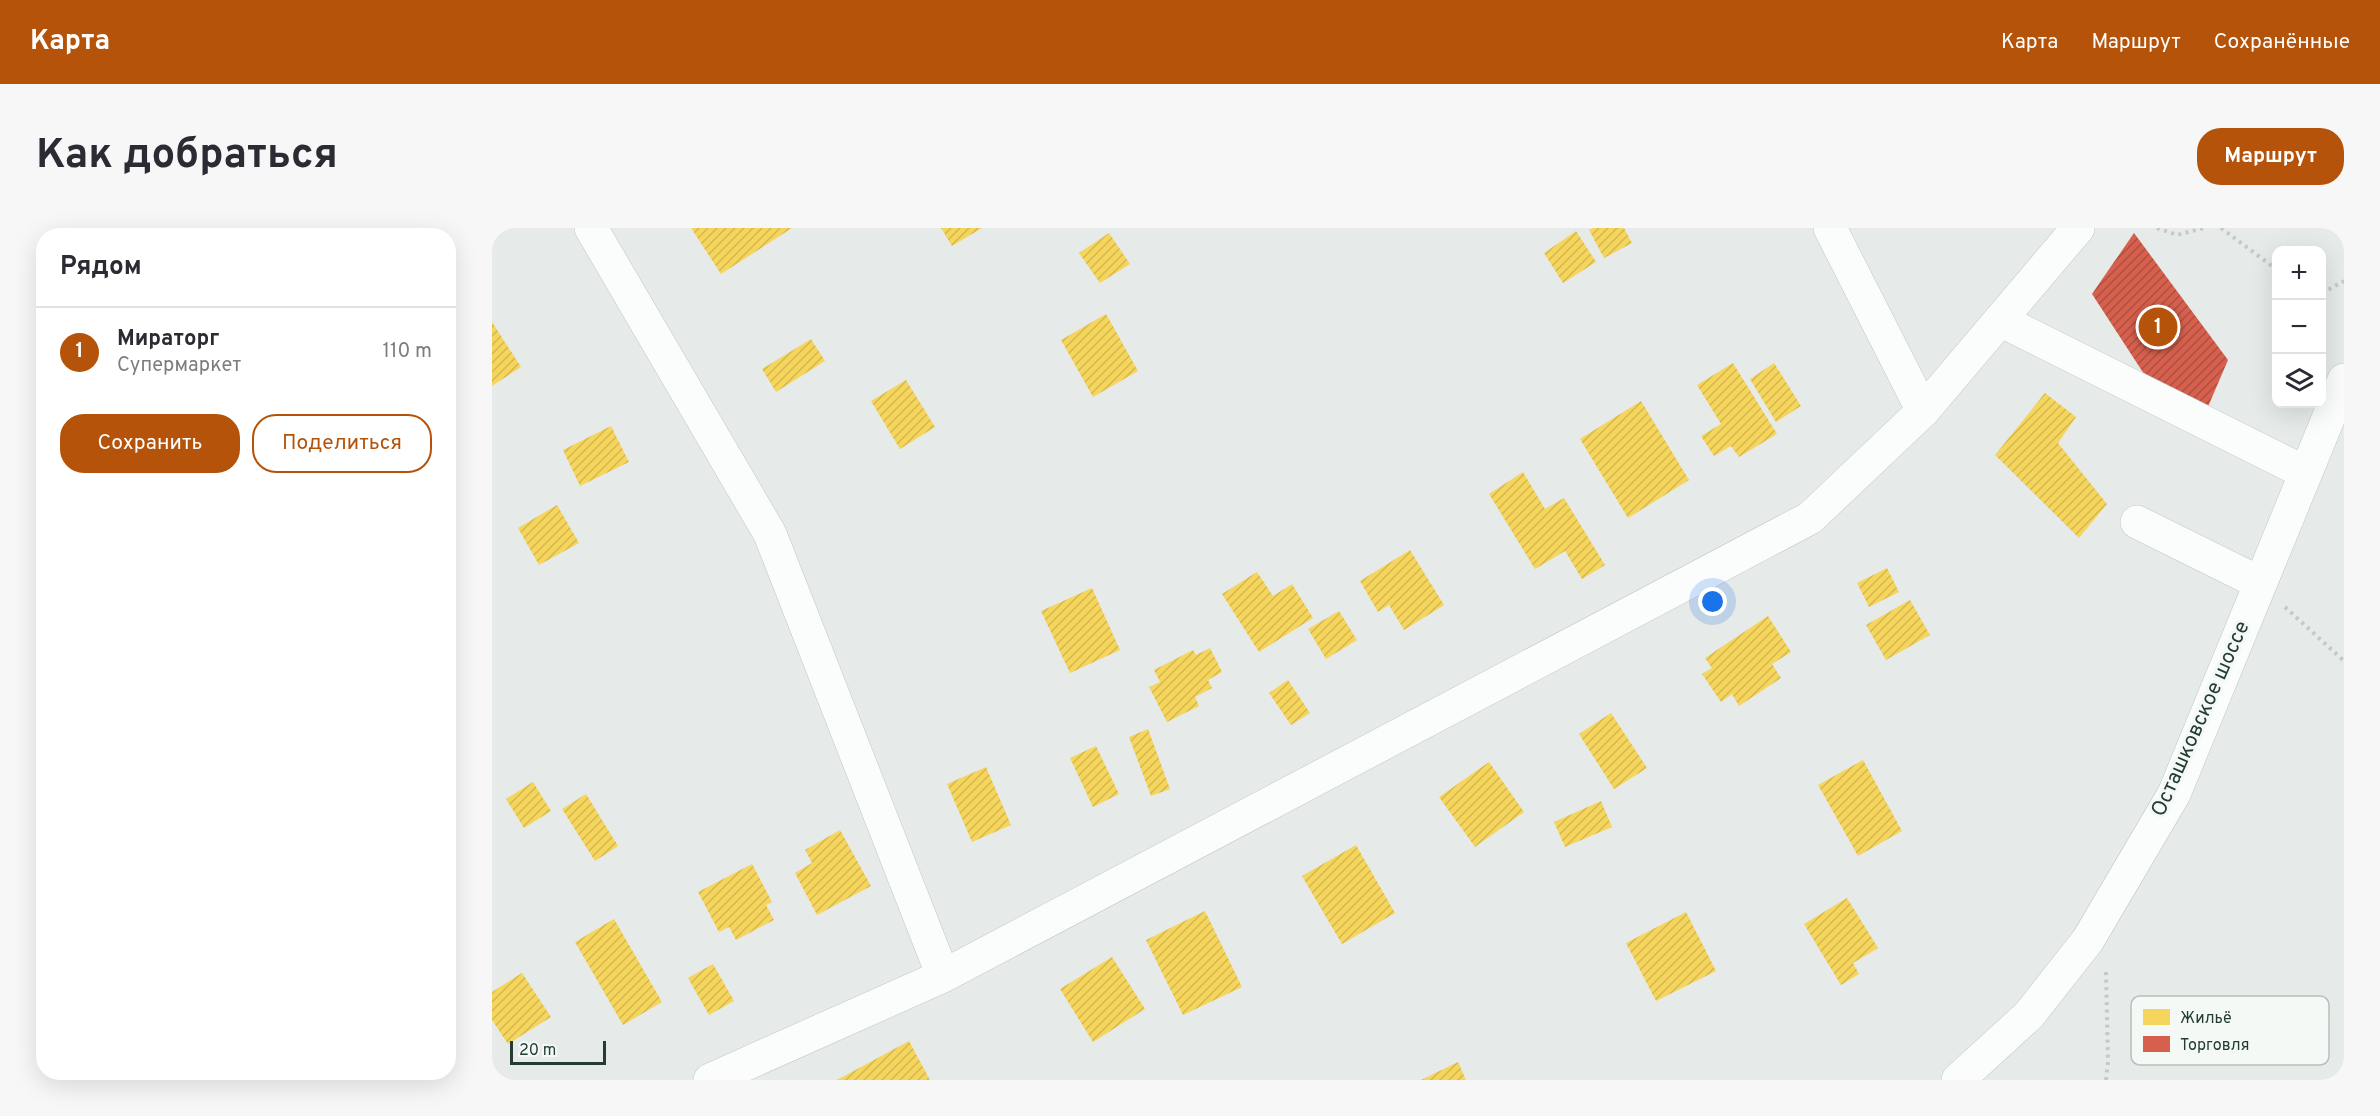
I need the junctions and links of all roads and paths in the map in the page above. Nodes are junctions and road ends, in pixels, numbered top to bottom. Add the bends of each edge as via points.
1 (591, 228) edge
2 (1830, 228) edge
3 (2078, 228) edge
4 (2157, 228) edge
5 (2204, 228) edge
6 (2221, 228) edge
7 (2272, 265) edge
8 (2344, 282) edge
9 (2326, 292) edge
10 (2000, 320) junction
11 (2344, 380) edge
12 (1923, 411) junction
13 (2306, 473) junction
14 (2137, 522) dead end
15 (2260, 583) junction
16 (2344, 661) edge
17 (2106, 969) dead end
18 (943, 976) junction
19 (710, 1080) edge
20 (1958, 1080) edge
21 (2106, 1080) edge

1 - 18 street via 770,534
2 - 12 street
3 - 10 street
4 - 5 path via 2177,236
6 - 7 path
8 - 9 path
10 - 12 street
10 - 13 street
11 - 13 street, Осташковское шоссе
12 - 18 street via 1810,518
13 - 15 street, Осташковское шоссе
14 - 15 street
15 - 16 path
15 - 20 street, Осташковское шоссе via 2174,794 2088,940 2029,1015
17 - 21 path
18 - 19 street

